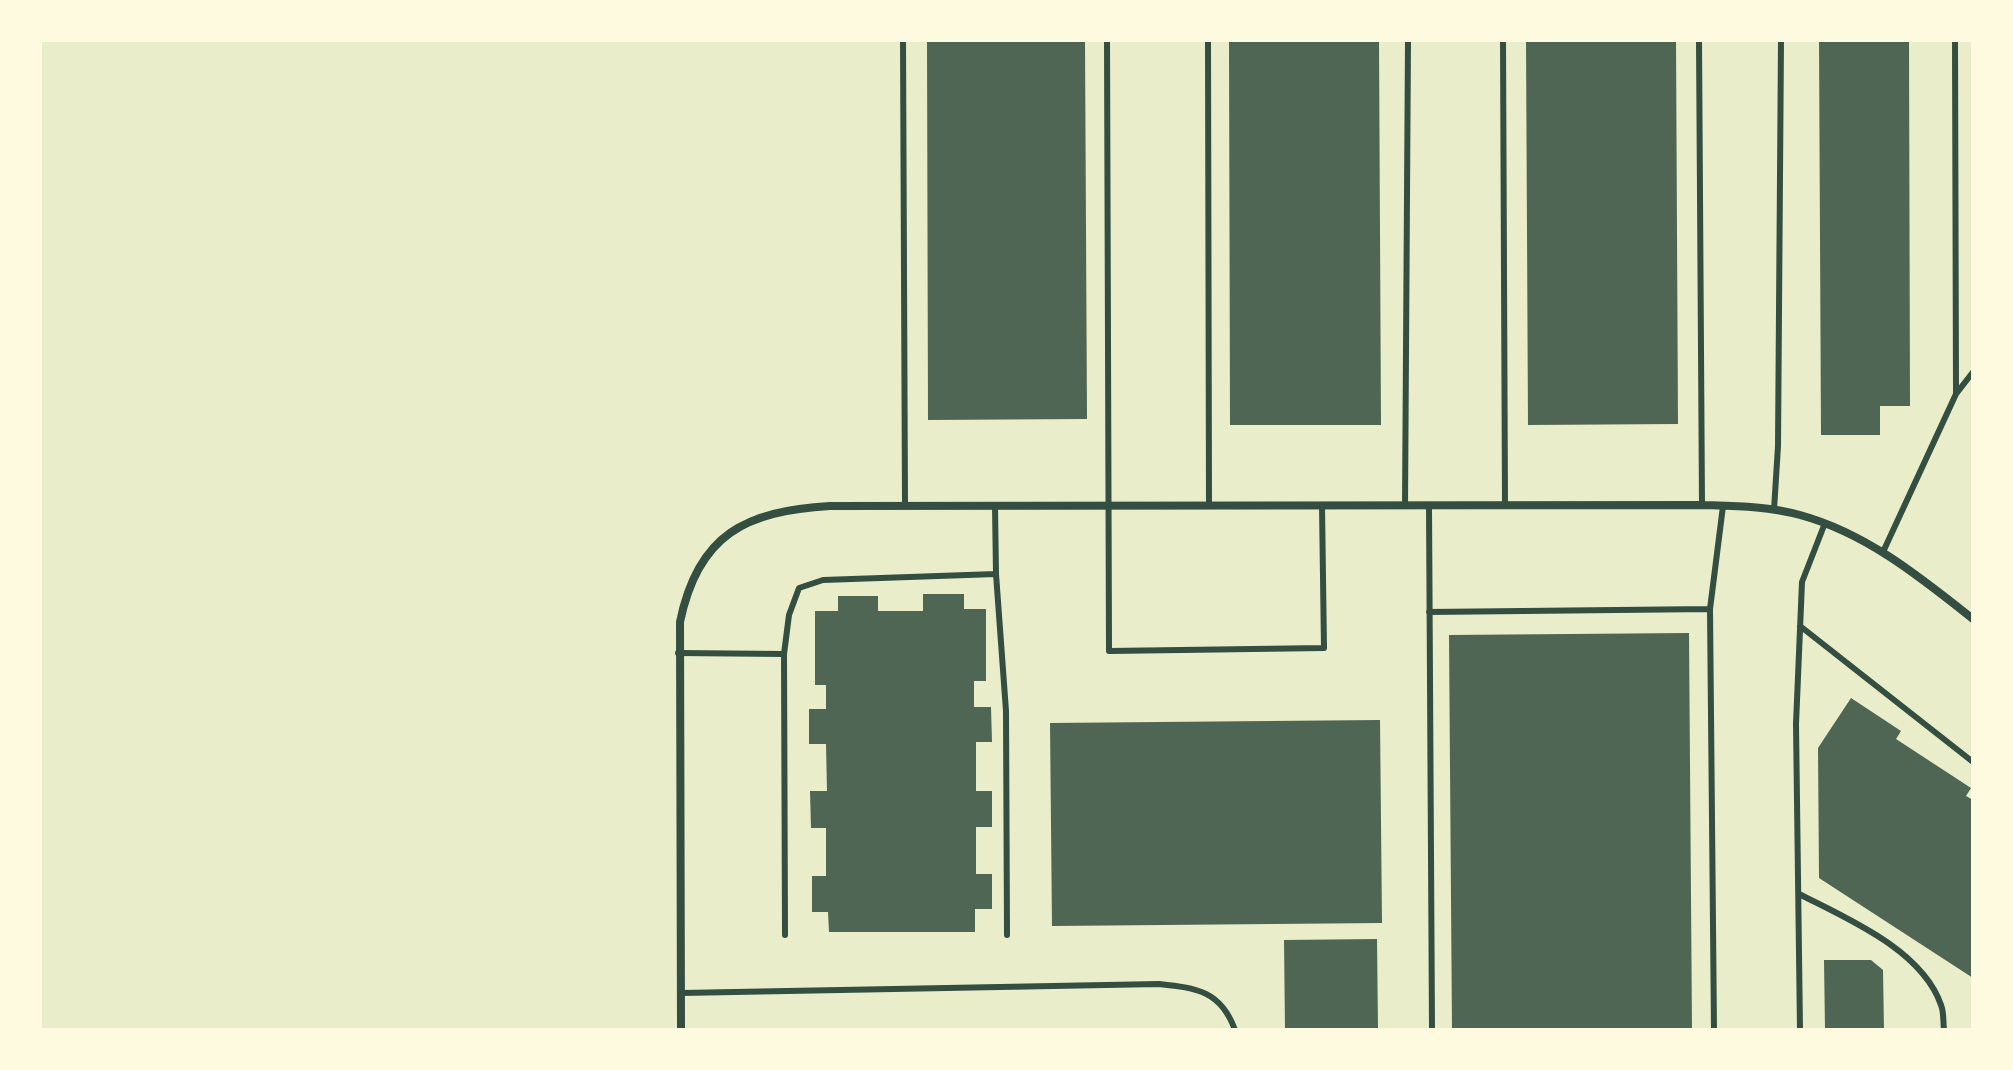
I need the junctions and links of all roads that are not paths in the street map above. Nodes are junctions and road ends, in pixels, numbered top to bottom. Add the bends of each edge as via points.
1 (903, 40) edge
2 (1107, 40) edge
3 (1208, 40) edge
4 (1408, 40) edge
5 (1503, 40) edge
6 (1699, 40) edge
7 (1781, 40) edge
8 (1955, 40) edge
9 (1973, 372) edge
10 (1956, 394) junction
11 (1108, 505) junction
12 (1702, 505) junction
13 (905, 506) junction
14 (995, 506) junction
15 (1209, 506) junction
16 (1322, 506) junction
17 (1405, 506) junction
18 (1429, 506) junction
19 (1505, 506) junction
20 (1723, 506) junction
21 (1774, 510) junction
22 (1825, 523) junction
23 (1883, 552) junction
24 (996, 574) junction
25 (1710, 609) junction
26 (1429, 612) junction
27 (1973, 619) edge
28 (1800, 626) junction
29 (678, 653) junction
30 (784, 654) junction
31 (1973, 762) edge
32 (1799, 894) junction
33 (785, 935) dead end
34 (1007, 935) dead end
35 (681, 993) junction
36 (681, 1030) edge
37 (1235, 1030) edge
38 (1432, 1030) edge
39 (1714, 1030) edge
40 (1800, 1030) edge
41 (1944, 1030) edge

1 - 13 lane
2 - 11 lane
3 - 15 lane
4 - 17 lane
5 - 19 lane
6 - 12 lane
7 - 21 lane
8 - 10 lane
9 - 10 lane
10 - 23 lane
11 - 14 street
11 - 15 street
11 - 16 lane via 1109,651 1324,648
12 - 19 street
12 - 20 street
13 - 14 street
13 - 29 street via 819,507 767,514 740,527 702,559 685,593
14 - 24 lane
15 - 16 street
16 - 17 street
17 - 18 street
18 - 19 street
18 - 26 lane
20 - 21 street
20 - 25 lane
21 - 22 street
22 - 23 street
22 - 28 lane via 1802,582
23 - 27 street
24 - 30 lane via 823,580 799,588
24 - 34 lane via 1006,711
25 - 26 lane
25 - 39 lane
26 - 38 lane
28 - 31 lane
28 - 32 lane
29 - 30 lane
29 - 35 street
30 - 33 lane
32 - 40 lane
32 - 41 lane via 1862,926 1910,960 1930,982 1942,1007
35 - 36 street
35 - 37 lane via 1159,984 1212,995 1226,1009

